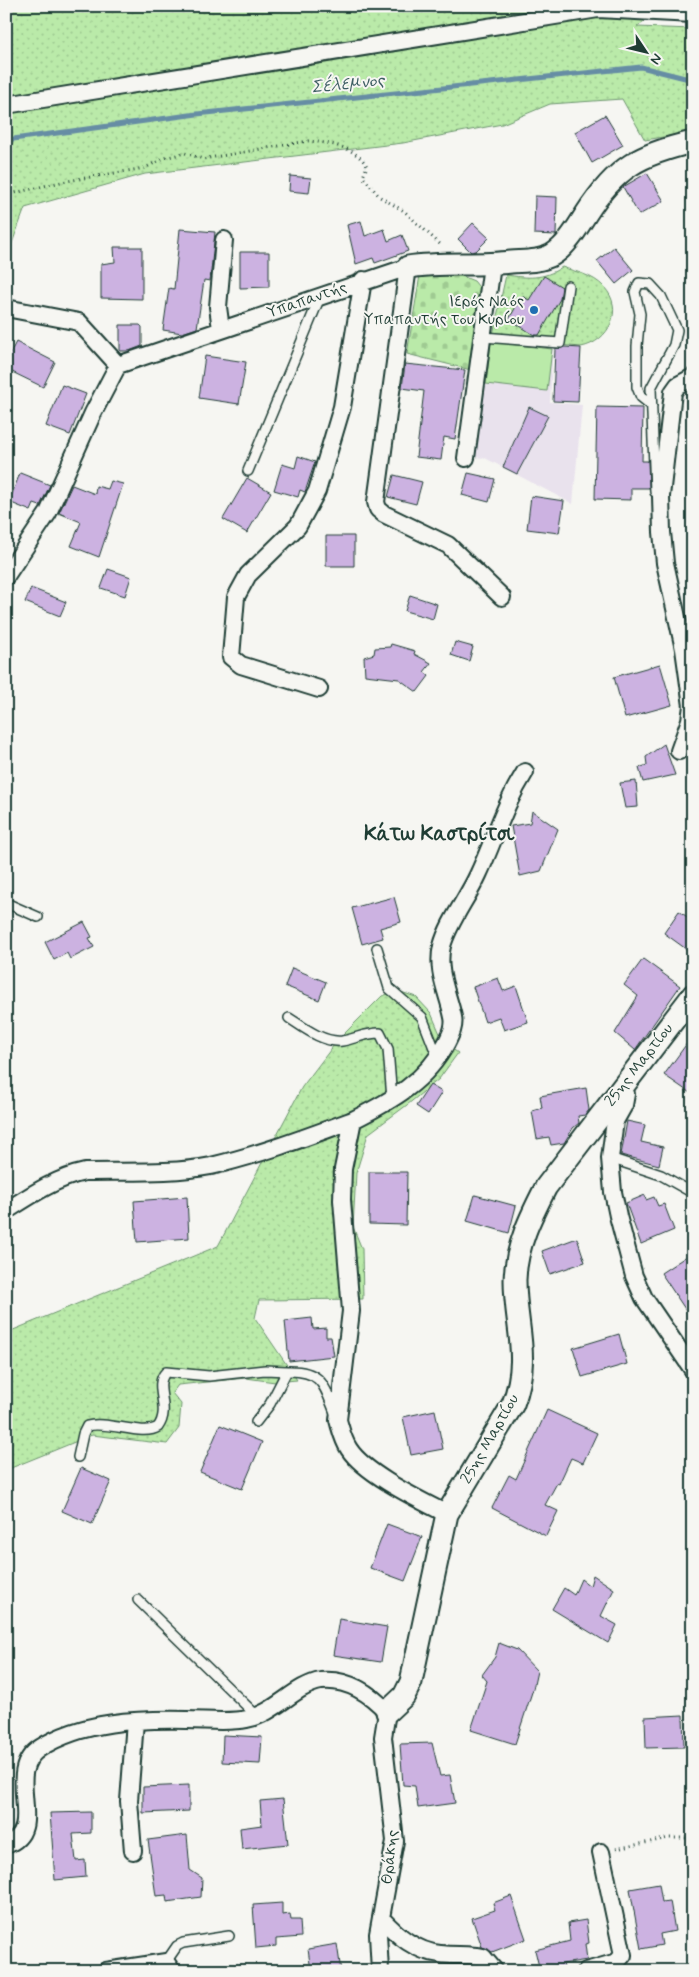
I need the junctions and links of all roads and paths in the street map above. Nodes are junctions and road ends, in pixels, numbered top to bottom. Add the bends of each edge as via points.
1 (693, 14) edge
2 (6, 105) edge
3 (693, 142) edge
4 (6, 195) edge
5 (224, 240) dead end
6 (465, 264) junction
7 (492, 265) junction
8 (408, 267) junction
9 (363, 280) junction
10 (568, 286) dead end
11 (322, 295) junction
12 (6, 308) edge
13 (221, 329) junction
14 (483, 337) junction
15 (118, 365) junction
16 (693, 377) edge
17 (652, 406) dead end
18 (466, 458) dead end
19 (248, 471) dead end
20 (661, 496) junction
21 (6, 576) edge
22 (502, 597) dead end
23 (318, 689) dead end
24 (679, 751) dead end
25 (525, 772) dead end
26 (6, 903) edge
27 (38, 917) dead end
28 (378, 948) dead end
29 (693, 995) edge
30 (289, 1018) dead end
31 (438, 1058) junction
32 (622, 1088) junction
33 (392, 1099) junction
34 (353, 1120) junction
35 (610, 1158) junction
36 (693, 1193) edge
37 (6, 1211) edge
38 (287, 1370) junction
39 (693, 1370) edge
40 (338, 1420) junction
41 (256, 1422) dead end
42 (78, 1457) dead end
43 (447, 1514) junction
44 (138, 1600) dead end
45 (387, 1712) junction
46 (257, 1716) junction
47 (135, 1721) junction
48 (693, 1838) edge
49 (6, 1845) edge
50 (133, 1851) dead end
51 (601, 1852) joint
52 (382, 1919) junction
53 (229, 1936) dead end
54 (169, 1967) edge
55 (106, 1971) edge
56 (380, 1971) edge
57 (495, 1971) edge
58 (586, 1971) edge

1 - 2 street via 598,9
3 - 7 street, Υπαπαντής via 640,158 624,169 600,194 566,243 552,255 532,261
4 - 6 path via 145,168 164,158 185,154 203,159 308,141 322,142 355,152 367,166 363,177 380,198 404,211
5 - 13 street via 218,307
6 - 7 street, Υπαπαντής
6 - 8 street, Υπαπαντής
7 - 14 street
8 - 9 street, Υπαπαντής
8 - 22 street via 376,502 384,514 448,544
9 - 11 street, Υπαπαντής
9 - 23 street via 342,407 318,492 298,526 248,575 236,597 231,658 240,665
10 - 14 lane via 560,343
11 - 13 street, Υπαπαντής
11 - 19 lane
12 - 15 street via 79,322
13 - 15 street, Υπαπαντής
14 - 18 street
15 - 21 street via 48,513
16 - 20 street via 678,384 673,392
17 - 20 lane via 641,397 637,387 640,314 635,292 639,283 650,284 661,296 677,330 674,345 651,388 652,397 655,492
20 - 24 street via 665,563 687,664 692,706
25 - 31 street via 509,797 479,873 442,947 441,974 453,1019 450,1035
26 - 27 lane
28 - 31 lane via 389,988 422,1017
29 - 32 street, 25ης Μαρτίου
30 - 33 lane via 311,1032 333,1040 380,1033 388,1049
31 - 33 street via 417,1081
32 - 35 street via 626,1094 615,1121
32 - 43 street, 25ης Μαρτίου via 546,1187 528,1220 519,1250 516,1280 523,1362 519,1387 513,1404
33 - 34 street
34 - 37 street via 303,1139 211,1166 71,1175
34 - 40 street via 343,1169 342,1200 351,1311
35 - 36 lane via 661,1175
35 - 39 street via 613,1192 634,1276 644,1298
38 - 40 lane via 311,1372 321,1382
38 - 41 lane via 270,1404
38 - 42 lane via 209,1376 166,1372 160,1384 164,1413 158,1427 150,1430 109,1424 87,1426 82,1434
40 - 43 street via 348,1449 357,1459 400,1489
43 - 45 street, 25ης Μαρτίου via 410,1682 404,1696
44 - 46 lane
45 - 46 street via 352,1686 322,1681
45 - 52 street, Θράκης via 383,1737 395,1841
46 - 47 street via 237,1721
47 - 49 street via 80,1730 32,1754 23,1774 24,1831 18,1840
47 - 50 street via 129,1800
48 - 51 path via 669,1838
51 - 58 street via 623,1955 618,1962
52 - 56 street, Θράκης via 378,1940
52 - 57 street via 398,1936 416,1947 440,1954 483,1957
53 - 54 lane via 177,1946
54 - 55 street

